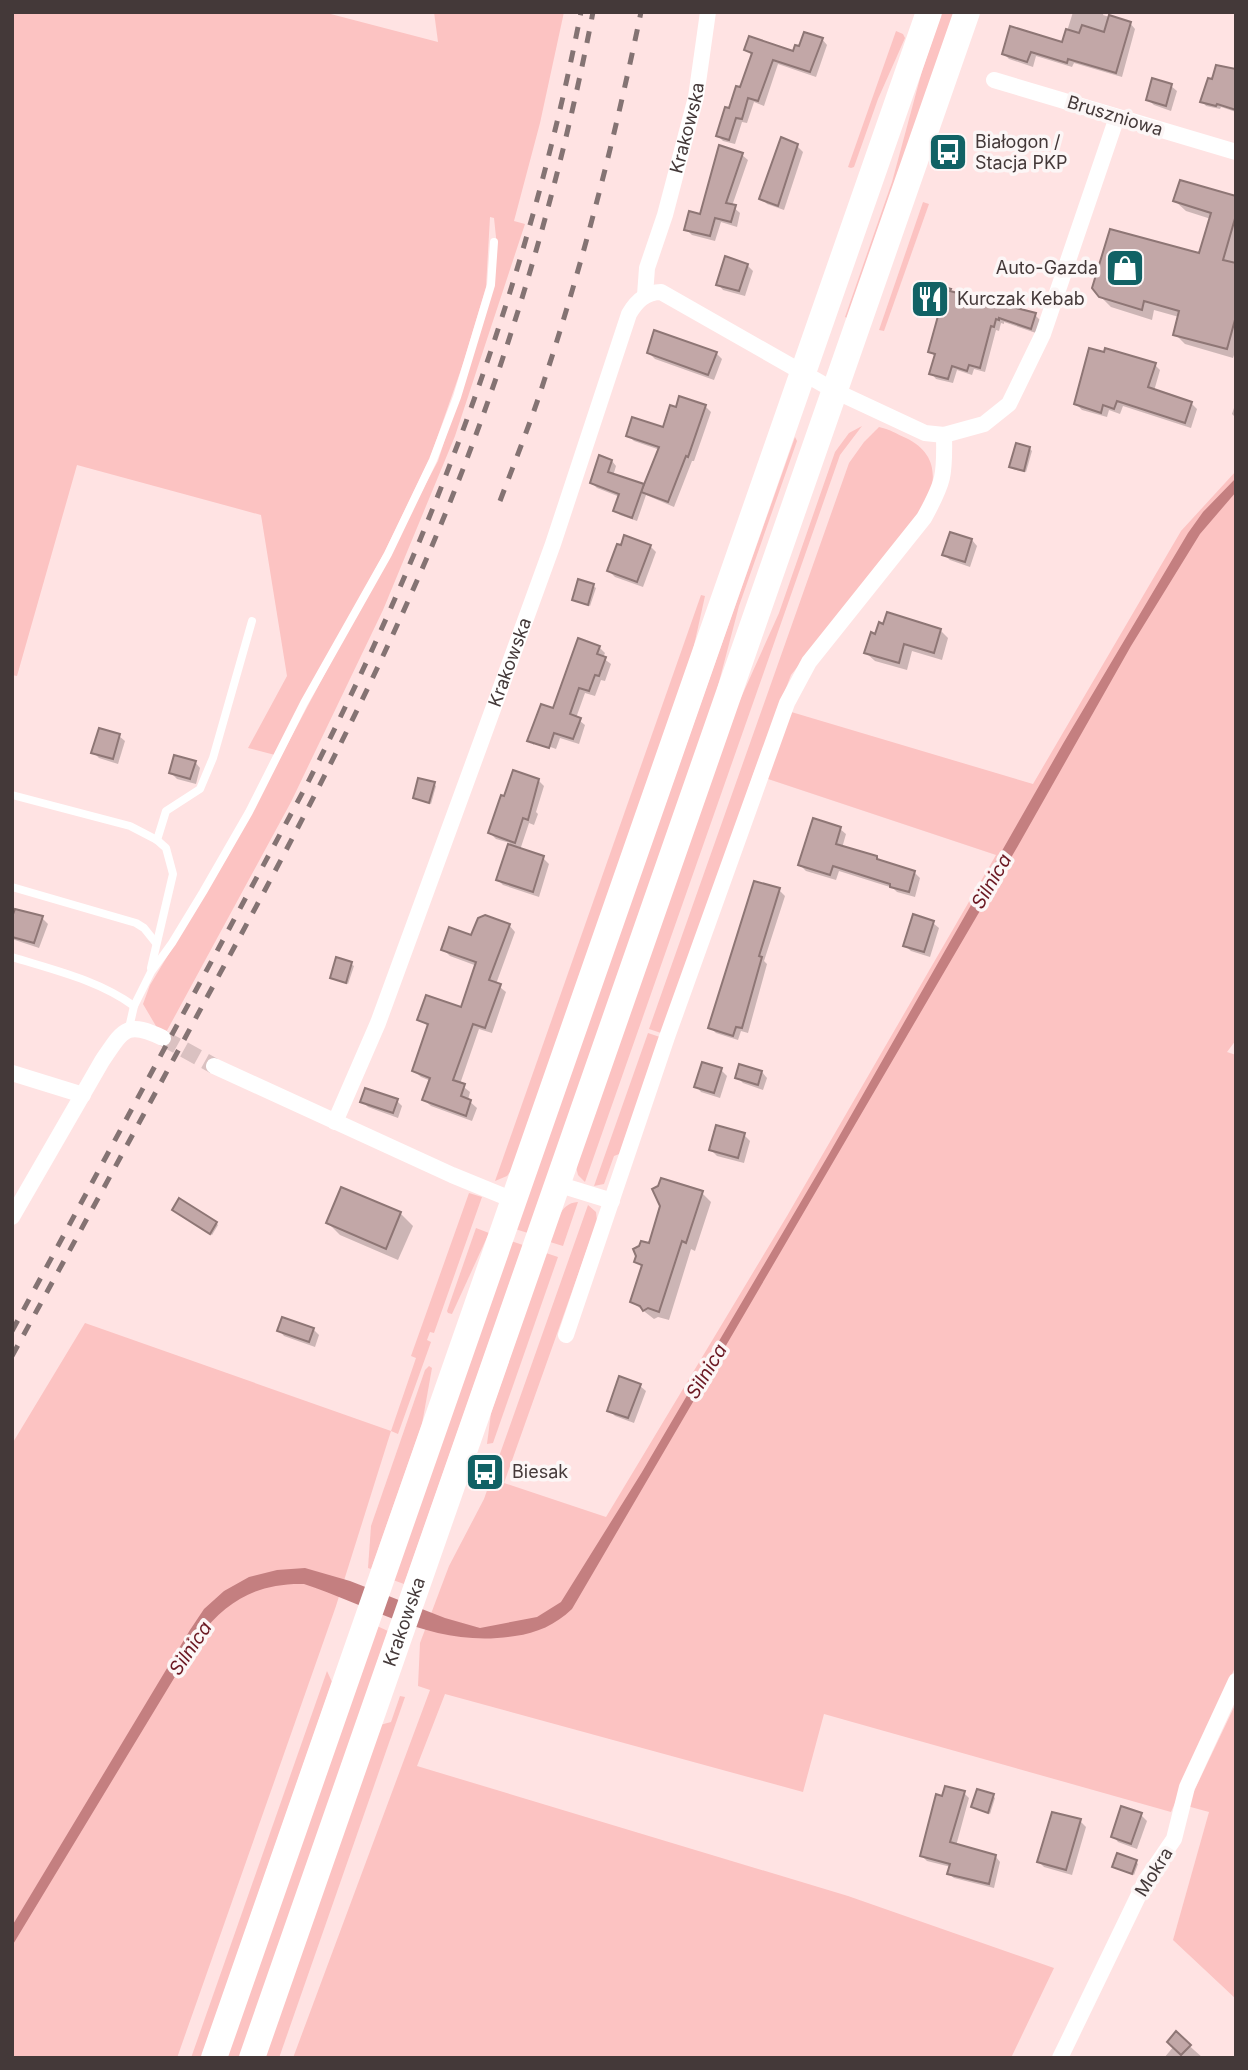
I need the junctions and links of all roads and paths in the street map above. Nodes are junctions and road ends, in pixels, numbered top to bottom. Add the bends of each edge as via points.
1 (708, 12) edge
2 (929, 12) edge
3 (968, 12) edge
4 (994, 80) dead end
5 (1117, 117) junction
6 (1236, 152) edge
7 (494, 242) dead end
8 (645, 295) junction
9 (804, 373) junction
10 (835, 391) junction
11 (944, 435) junction
12 (252, 621) dead end
13 (12, 795) edge
14 (157, 840) junction
15 (12, 887) edge
16 (156, 943) junction
17 (12, 957) edge
18 (150, 972) junction
19 (134, 1006) junction
20 (129, 1028) junction
21 (163, 1038) tunnel mouth
22 (214, 1066) tunnel mouth
23 (12, 1073) edge
24 (83, 1095) junction
25 (335, 1122) junction
26 (557, 1184) junction
27 (513, 1200) junction
28 (612, 1201) junction
29 (12, 1217) edge
30 (566, 1335) dead end
31 (1236, 1681) edge
32 (214, 2058) edge
33 (252, 2058) edge
34 (1060, 2058) edge

1 - 8 street, Krakowska via 696,97 648,268
2 - 9 main road, Krakowska
3 - 10 main road, Krakowska
4 - 5 street, Bruszniowa
5 - 6 street, Bruszniowa
5 - 11 street via 1043,334 1009,404 984,424
7 - 18 lane via 491,285 433,460 388,554 248,812 172,943
8 - 9 street via 661,292
8 - 25 street, Krakowska via 629,314 486,729 378,1023
9 - 10 street
9 - 27 main road, Krakowska
10 - 11 street via 925,433
10 - 26 main road, Krakowska
11 - 28 street via 945,472 924,518 809,662 787,703
12 - 14 lane via 200,789 166,811
13 - 14 lane via 130,826
14 - 16 lane via 166,848 173,874
15 - 16 lane via 136,923
16 - 18 lane
17 - 19 lane via 96,984
18 - 19 lane
19 - 20 lane
20 - 21 street
20 - 24 street via 119,1036
22 - 25 street
23 - 24 street
24 - 29 street
25 - 27 street
26 - 28 street
26 - 33 main road, Krakowska
27 - 32 main road, Krakowska
28 - 30 street
31 - 34 street, Mokra via 1187,1787 1174,1839 1140,1892

